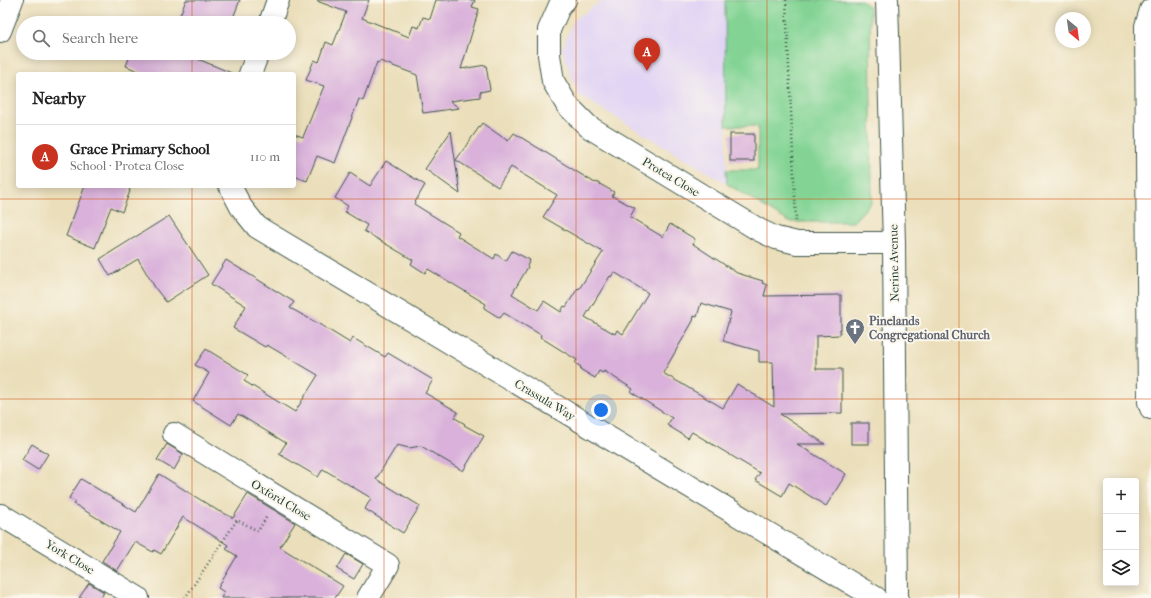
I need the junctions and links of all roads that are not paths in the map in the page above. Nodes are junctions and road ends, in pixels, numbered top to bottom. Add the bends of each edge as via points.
1 (12, 0) edge
2 (278, 0) edge
3 (565, 0) edge
4 (887, 0) edge
5 (1151, 10) edge
6 (272, 16) edge
7 (0, 31) edge
8 (255, 60) edge
9 (251, 72) edge
10 (231, 188) edge
11 (894, 243) junction
12 (1151, 408) edge
13 (174, 434) dead end
14 (1, 515) dead end
15 (138, 598) edge
16 (368, 598) edge
17 (876, 598) edge
18 (897, 598) edge

1 - 7 street
2 - 6 street
3 - 11 street, Protea Close via 560,5 549,30 553,81 567,105 589,127 776,238 797,243
4 - 11 street, Nerine Avenue
5 - 12 street via 1146,26
8 - 9 street
10 - 17 street, Crassula Way via 241,207 257,227
11 - 18 street, Nerine Avenue
13 - 16 street, Oxford Close via 388,565
14 - 15 street, York Close

